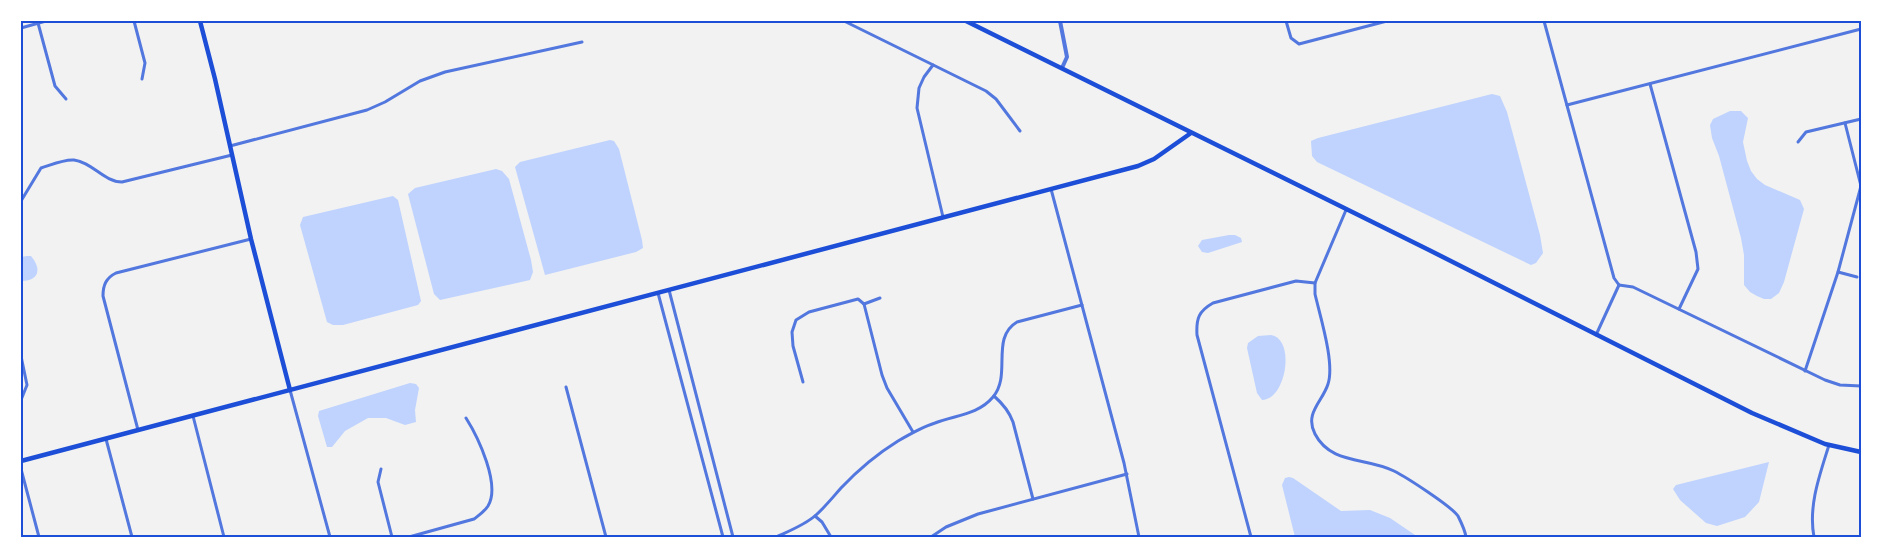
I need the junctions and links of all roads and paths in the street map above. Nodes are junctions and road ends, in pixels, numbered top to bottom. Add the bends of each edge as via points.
1 (45, 21) edge
2 (134, 21) edge
3 (200, 21) edge
4 (844, 21) edge
5 (966, 21) edge
6 (1060, 21) edge
7 (1286, 21) edge
8 (1385, 21) edge
9 (1544, 21) edge
10 (38, 23) junction
11 (21, 28) edge
12 (1861, 29) edge
13 (582, 42) dead end
14 (933, 65) junction
15 (1062, 68) junction
16 (142, 79) dead end
17 (1650, 84) junction
18 (66, 99) dead end
19 (1567, 105) junction
20 (1861, 119) edge
21 (1845, 123) junction
22 (1020, 131) dead end
23 (1191, 133) junction
24 (1798, 142) dead end
25 (230, 146) junction
26 (232, 155) junction
27 (1051, 189) junction
28 (21, 201) edge
29 (1346, 210) junction
30 (943, 217) junction
31 (251, 239) junction
32 (1838, 272) junction
33 (1857, 277) dead end
34 (1315, 283) junction
35 (1619, 285) junction
36 (669, 290) junction
37 (658, 293) junction
38 (880, 298) dead end
39 (864, 304) junction
40 (1082, 306) junction
41 (1679, 309) junction
42 (1596, 335) junction
43 (21, 356) edge
44 (1805, 371) junction
45 (802, 382) dead end
46 (1861, 386) edge
47 (566, 387) dead end
48 (290, 390) junction
49 (994, 396) junction
50 (21, 400) edge
51 (193, 416) junction
52 (466, 418) dead end
53 (138, 430) junction
54 (913, 432) junction
55 (106, 439) junction
56 (1829, 445) junction
57 (1861, 452) edge
58 (21, 461) edge
59 (21, 469) edge
60 (381, 469) dead end
61 (1126, 474) junction
62 (1033, 498) junction
63 (815, 516) junction
64 (39, 537) edge
65 (132, 537) edge
66 (224, 537) edge
67 (330, 537) edge
68 (392, 537) edge
69 (409, 537) edge
70 (606, 537) edge
71 (723, 537) edge
72 (734, 537) edge
73 (776, 537) edge
74 (831, 537) edge
75 (931, 537) edge
76 (1139, 537) edge
77 (1251, 537) edge
78 (1466, 537) edge
79 (1814, 537) edge

1 - 10 street
2 - 16 street via 146,63
3 - 25 main road
4 - 14 street
5 - 15 main road
6 - 15 street via 1067,57
7 - 8 street via 1291,38 1299,44
9 - 19 street
10 - 11 street
10 - 18 street via 55,86
12 - 17 street
13 - 25 street via 446,72 420,81 367,110
14 - 22 street via 990,94
14 - 30 street via 919,88 916,108
15 - 23 main road
17 - 19 street
17 - 41 street via 1696,252 1698,269
19 - 35 street
20 - 21 street
21 - 24 street via 1806,132
21 - 32 street via 1861,186
23 - 27 main road via 1155,159 1138,166
23 - 29 main road
25 - 26 main road
26 - 28 street via 122,182 109,179 82,162 67,160 41,168
26 - 31 main road
27 - 30 main road
27 - 40 street
29 - 34 street
29 - 42 main road
30 - 36 main road
31 - 48 main road
31 - 53 street via 116,273 104,284 103,296
32 - 33 street
32 - 44 street
34 - 77 street via 1296,281 1214,303 1204,308 1196,322
34 - 78 street via 1330,371 1328,385 1313,411 1313,432 1338,457 1393,470 1446,505 1457,515
35 - 41 street via 1633,287
35 - 42 street
36 - 37 main road
36 - 72 street
37 - 48 main road
37 - 71 street
38 - 39 street
39 - 45 street via 858,299 809,312 796,320 793,346
39 - 54 street via 882,375
40 - 49 street via 1011,326 1004,337 1002,380
40 - 61 street
41 - 44 street
42 - 56 main road via 1752,413
43 - 50 street via 27,380
44 - 46 street via 1840,386
47 - 70 street
48 - 51 main road
48 - 67 street
49 - 54 street via 973,412
49 - 62 street via 1013,422
51 - 53 main road
51 - 66 street
52 - 69 street via 485,460 492,492 489,505 474,519
53 - 55 main road
54 - 63 street via 860,469
55 - 58 main road
55 - 65 street
56 - 57 main road
56 - 79 street via 1813,504
59 - 64 street
60 - 68 street via 378,482
61 - 62 street
61 - 76 street
62 - 75 street via 969,517
63 - 73 street
63 - 74 street

